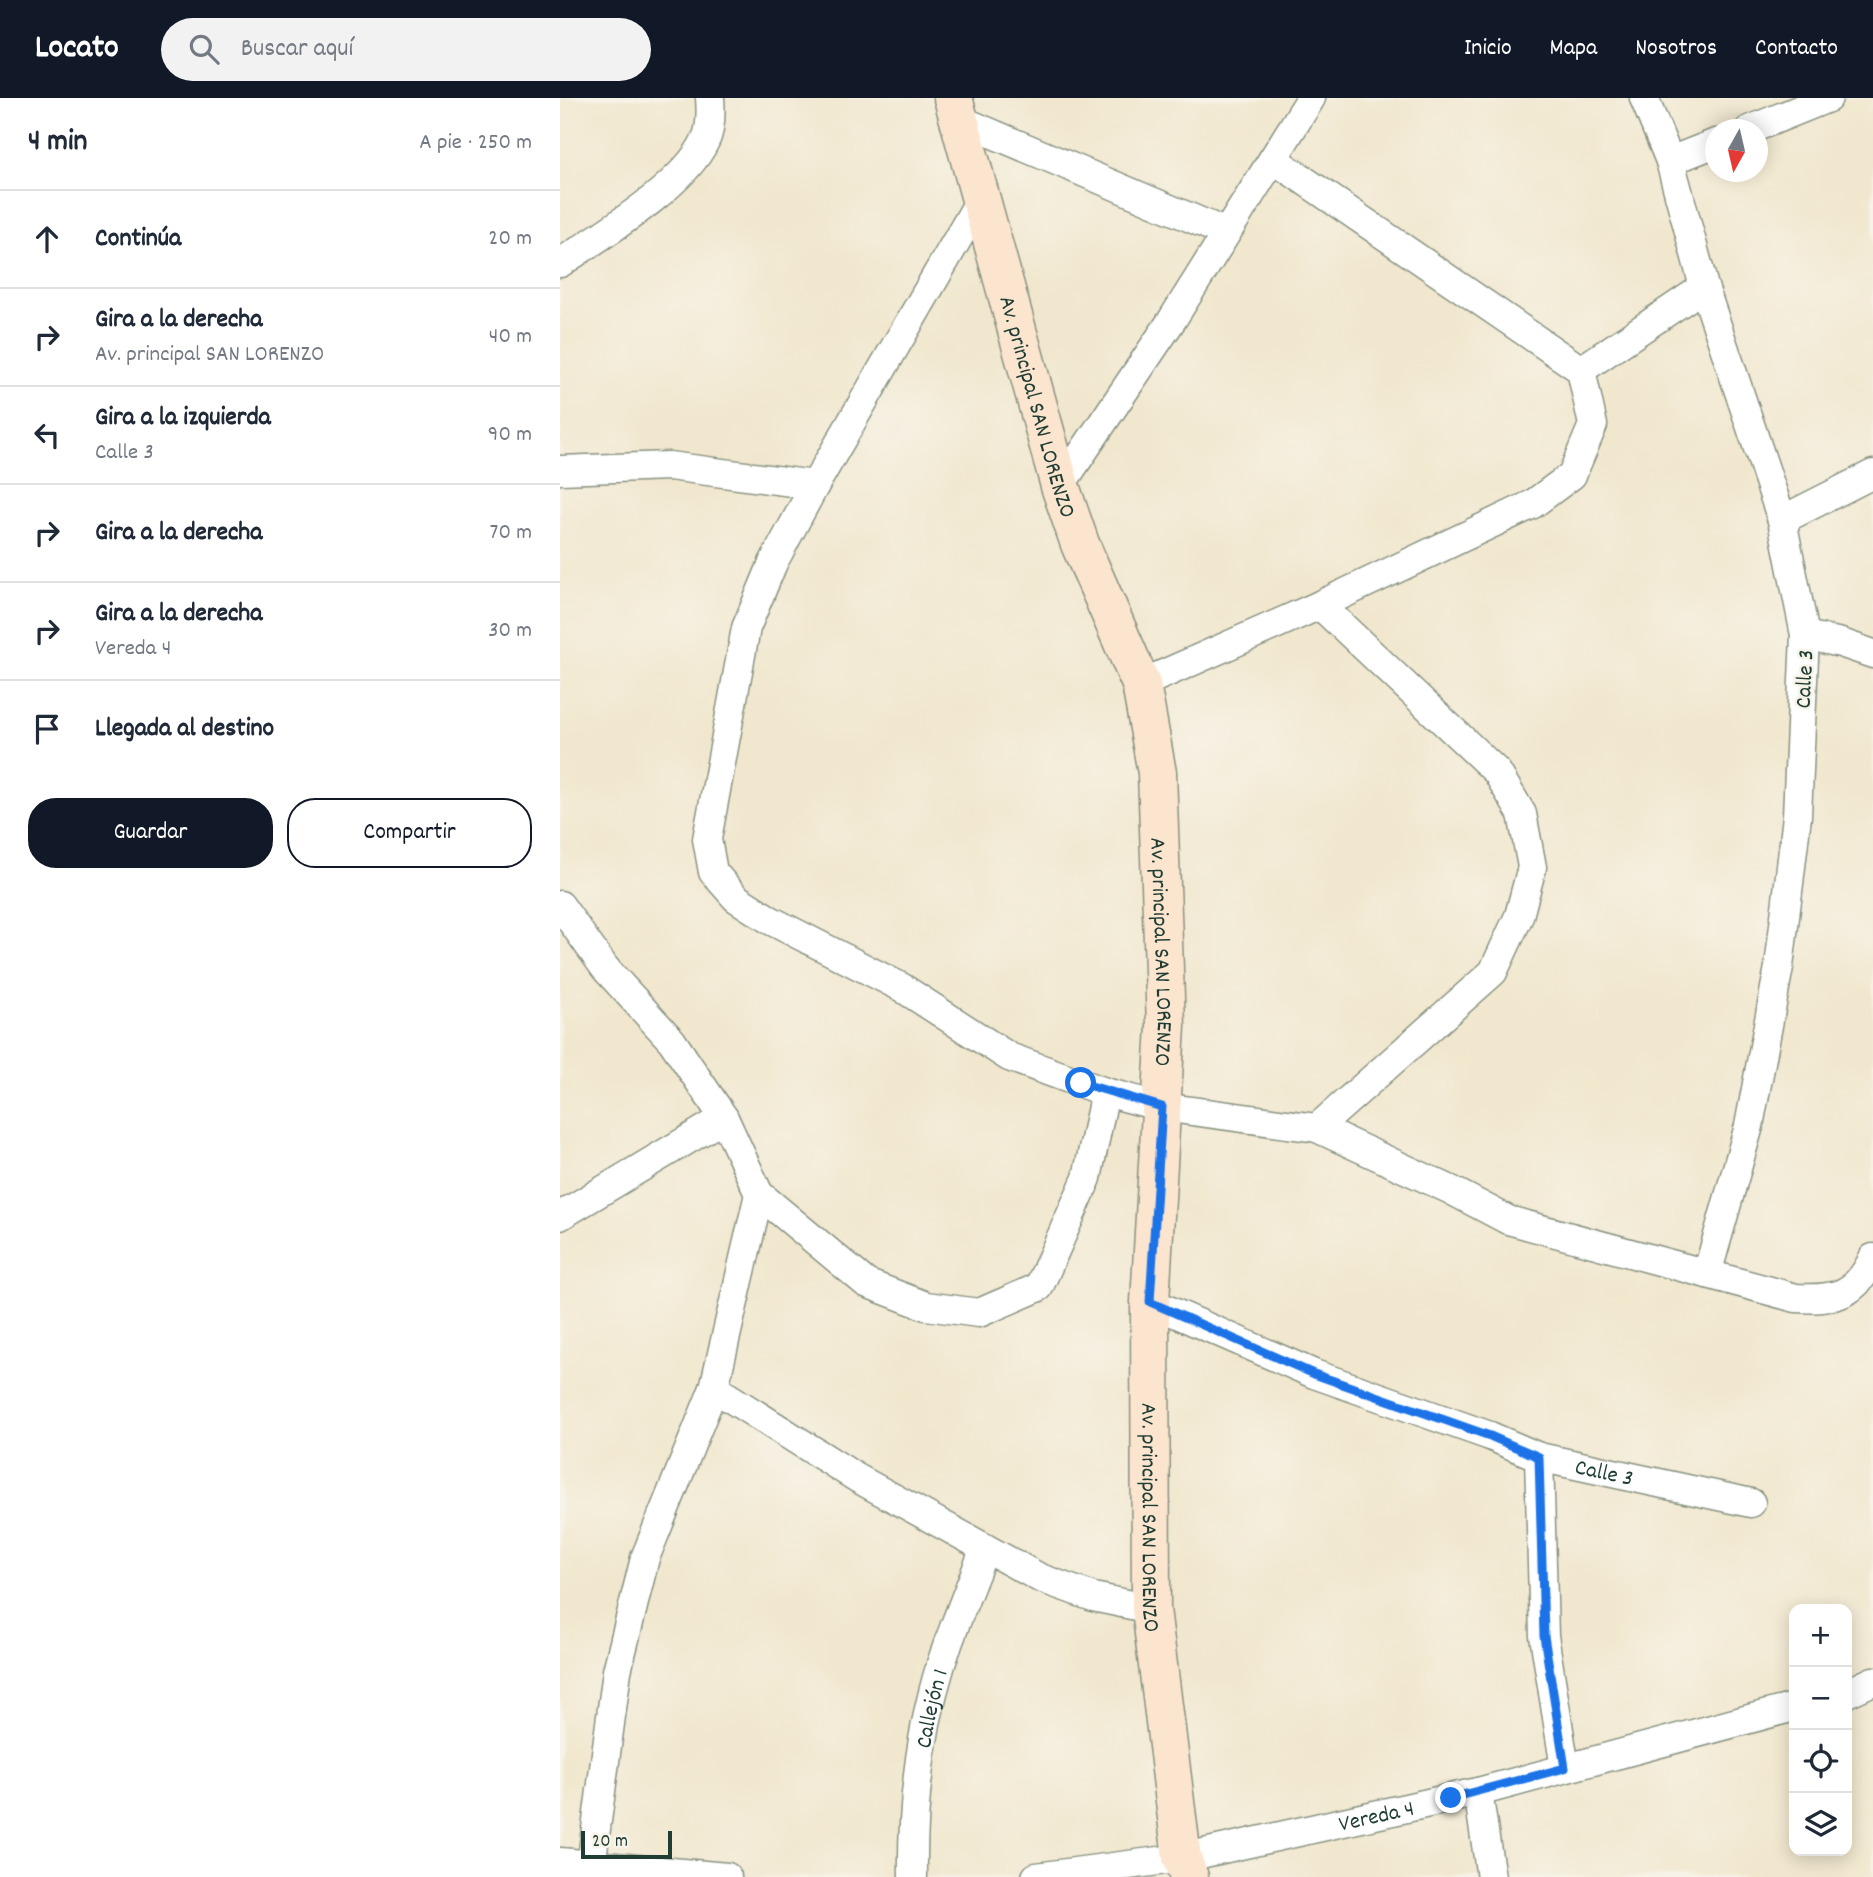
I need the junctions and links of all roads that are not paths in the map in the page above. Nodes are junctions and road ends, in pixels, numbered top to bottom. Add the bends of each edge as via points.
1 (710, 98) edge
2 (1311, 98) edge
3 (1644, 98) edge
4 (1828, 98) edge
5 (955, 109) edge
6 (1768, 122) edge
7 (1705, 147) edge
8 (1273, 159) junction
9 (1670, 161) junction
10 (979, 202) junction
11 (1224, 232) junction
12 (560, 263) edge
13 (1704, 287) junction
14 (1581, 370) junction
15 (560, 470) edge
16 (1873, 474) edge
17 (815, 485) junction
18 (1060, 486) junction
19 (1782, 520) junction
20 (1320, 605) junction
21 (1805, 635) junction
22 (1873, 654) edge
23 (1141, 684) junction
24 (560, 905) edge
25 (1105, 1092) junction
26 (1162, 1107) junction
27 (724, 1118) junction
28 (1317, 1128) junction
29 (760, 1194) junction
30 (560, 1216) edge
31 (1873, 1258) edge
32 (1707, 1274) junction
33 (1150, 1302) junction
34 (714, 1388) junction
35 (1539, 1457) junction
36 (1751, 1503) dead end
37 (985, 1548) junction
38 (1151, 1609) junction
39 (1873, 1681) edge
40 (1852, 1691) edge
41 (1789, 1708) edge
42 (1565, 1768) junction
43 (1478, 1792) junction
44 (560, 1862) edge
45 (591, 1866) junction
46 (1185, 1868) edge
47 (727, 1877) edge
48 (913, 1877) edge
49 (1036, 1877) edge
50 (1491, 1877) edge

1 - 12 street via 706,139 688,167 621,222
2 - 8 street
3 - 9 street, Calle 3
4 - 6 street
5 - 10 main road, Av. principal SAN LORENZO
5 - 11 street
7 - 9 street
8 - 11 street
8 - 14 street
9 - 13 street, Calle 3
10 - 17 street
10 - 18 main road, Av. principal SAN LORENZO
11 - 18 street via 1172,320
13 - 14 street
13 - 19 street, Calle 3
14 - 20 street via 1593,425 1572,475 1533,504
15 - 17 street via 669,466
16 - 19 street
17 - 25 street via 773,563 747,628 707,839 713,872 736,898 770,920 901,987 1009,1057
18 - 23 main road, Av. principal SAN LORENZO
19 - 21 street, Calle 3
20 - 23 street
20 - 28 street via 1497,772 1522,814 1532,867 1519,916 1493,972
21 - 22 street
21 - 32 street, Calle 3 via 1797,816 1779,967 1749,1126
23 - 26 main road, Av. principal SAN LORENZO via 1157,773 1166,1026
24 - 27 street via 605,968 672,1041
25 - 26 street
25 - 29 street via 1087,1178 1038,1287 979,1313 926,1306 866,1283
26 - 28 street
26 - 33 main road, Av. principal SAN LORENZO
27 - 29 street
27 - 30 street
28 - 32 street via 1508,1220
29 - 34 street
31 - 32 street via 1867,1273 1847,1292 1826,1300
33 - 35 street, Calle 3 via 1314,1374
33 - 38 main road, Av. principal SAN LORENZO
34 - 37 street via 857,1478
34 - 45 street via 645,1558 617,1671
35 - 36 street, Calle 3
35 - 42 street via 1544,1636
37 - 38 street via 1040,1578 1093,1597
37 - 48 street, Callejón 1 via 941,1665 924,1736 912,1837
38 - 46 main road, Av. principal SAN LORENZO
39 - 40 street
41 - 42 street, Vereda 4
42 - 43 street, Vereda 4
43 - 46 street, Vereda 4
43 - 50 street
44 - 45 street
45 - 47 street
46 - 49 street, Vereda 4

